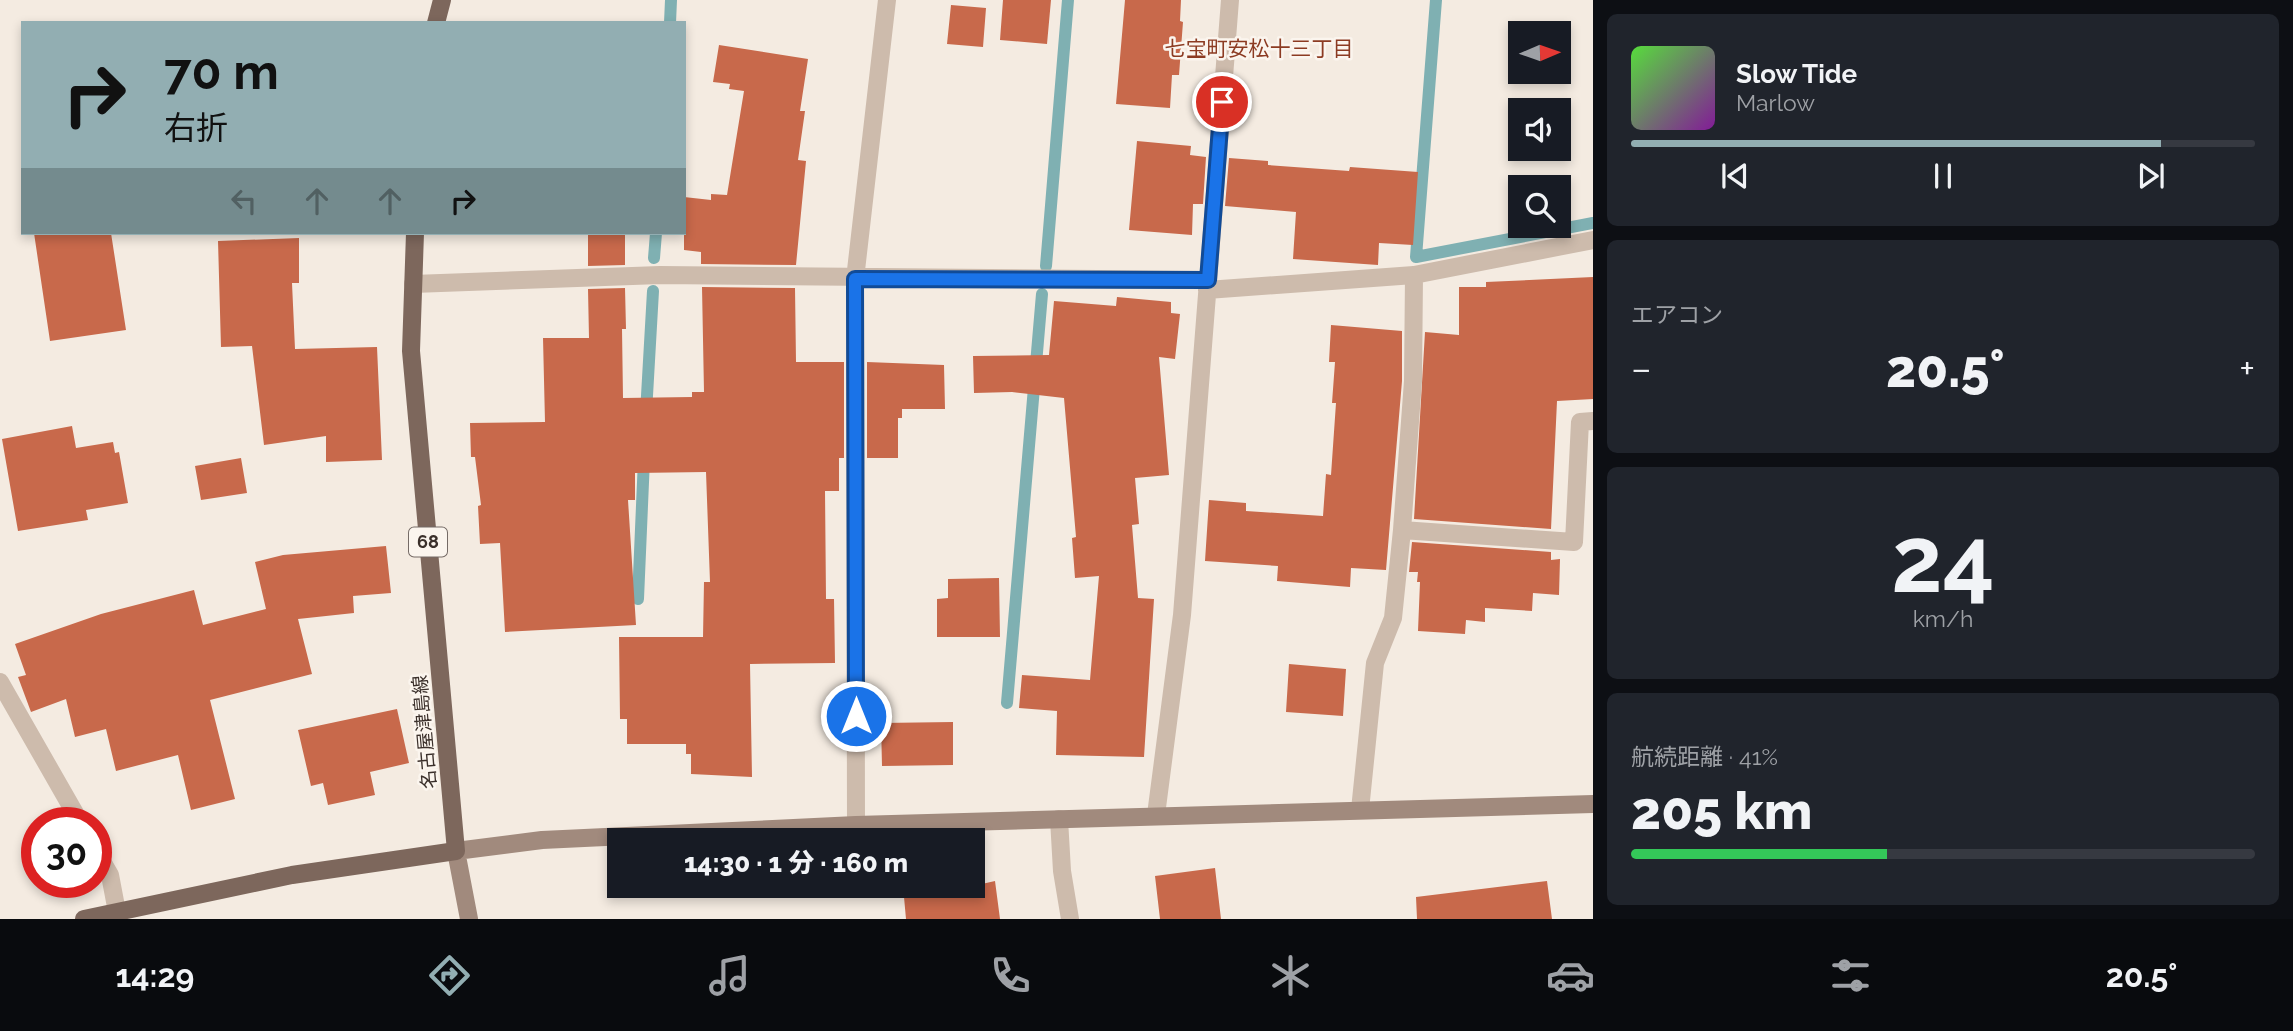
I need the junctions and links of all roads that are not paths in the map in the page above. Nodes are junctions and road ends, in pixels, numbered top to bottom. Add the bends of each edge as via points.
1 (442, 0) edge
2 (887, 0) edge
3 (1230, 0) edge
4 (437, 21) edge
5 (415, 235) edge
6 (1593, 240) edge
7 (1414, 275) junction
8 (855, 279) junction
9 (413, 284) junction
10 (1208, 285) junction
11 (1593, 421) edge
12 (1402, 530) junction
13 (0, 682) edge
14 (1593, 804) edge
15 (71, 807) edge
16 (1360, 810) junction
17 (1156, 815) junction
18 (1059, 819) junction
19 (856, 825) junction
20 (456, 851) junction
21 (112, 886) edge
22 (117, 912) junction
23 (84, 919) edge
24 (469, 919) edge
25 (1070, 919) edge

1 - 4 main road
2 - 8 street
3 - 10 street
5 - 9 main road, 名古屋津島線 / 68
6 - 7 street
7 - 10 street
7 - 12 street via 1413,381
8 - 9 street via 660,275
8 - 10 street
8 - 19 street
9 - 20 main road, 名古屋津島線 / 68 via 411,351
10 - 17 street via 1182,615
11 - 12 street via 1580,422 1574,542
12 - 16 street via 1393,618 1375,663
13 - 15 street
14 - 16 street
16 - 17 street
17 - 18 street
18 - 19 street
18 - 25 street
19 - 20 street via 542,840
20 - 22 main road via 292,875
20 - 24 street
21 - 22 street
22 - 23 main road

